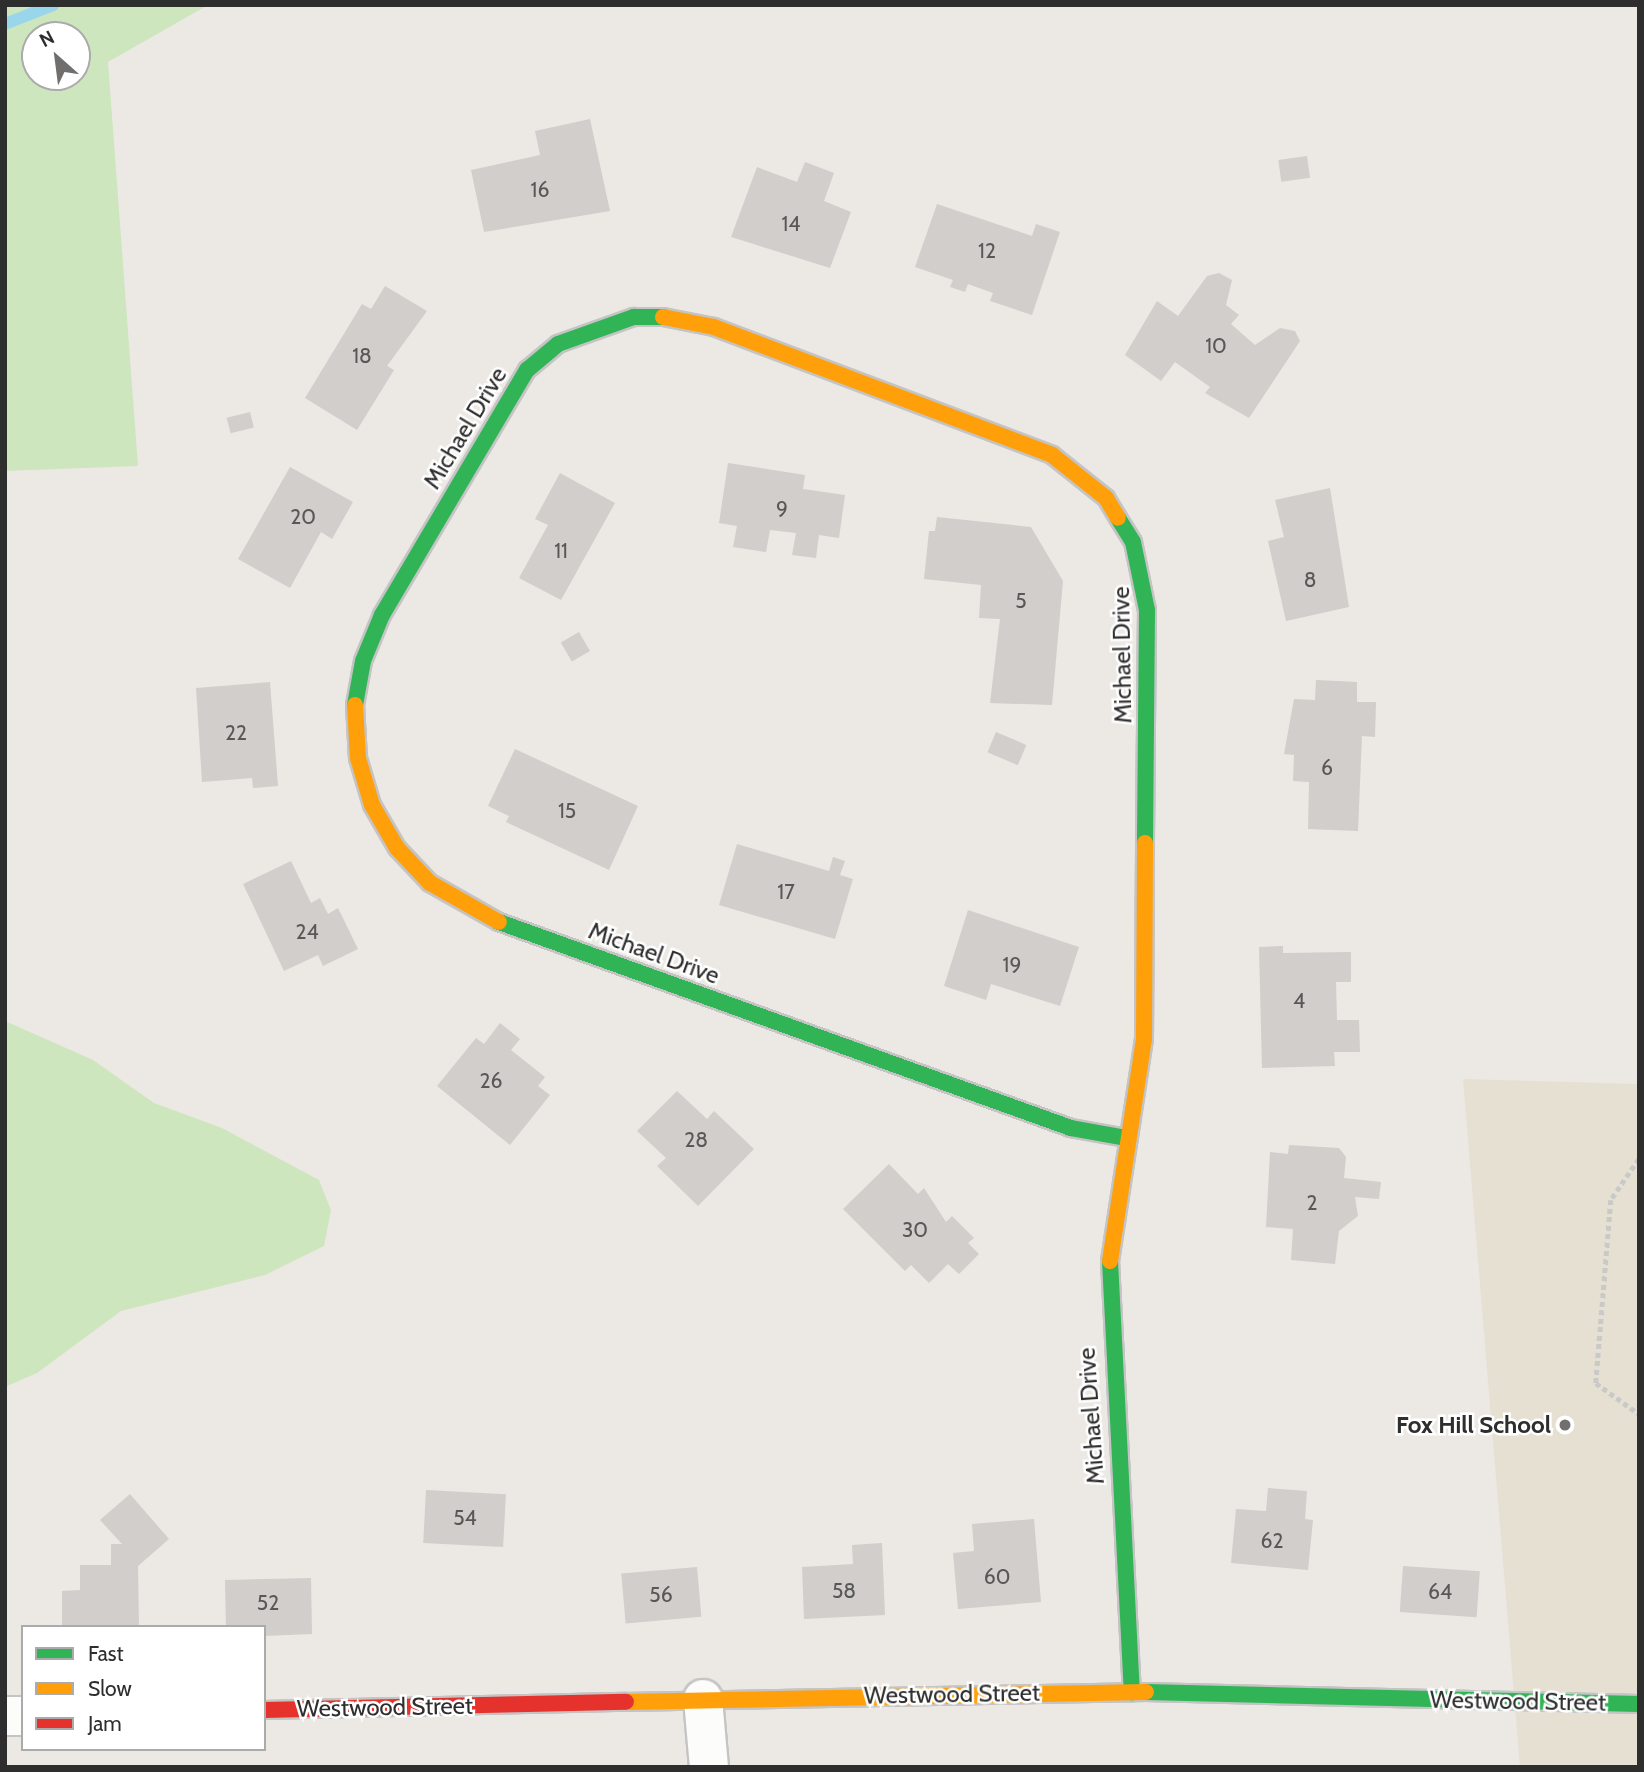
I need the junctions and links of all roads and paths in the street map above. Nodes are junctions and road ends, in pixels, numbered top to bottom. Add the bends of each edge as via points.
1 (1126, 1138) junction
2 (1639, 1159) edge
3 (1639, 1414) edge
4 (1132, 1692) junction
5 (703, 1699) junction
6 (1639, 1704) edge
7 (266, 1710) edge
8 (709, 1767) edge

1 - 1 street, Michael Drive via 1143,1046 1147,610 1139,558 1117,512 1081,474 1035,448 695,321 634,317 558,344 527,370 503,403 382,615 363,661 354,709 358,758 372,805 397,848 430,883 494,920 1071,1128
1 - 4 street, Michael Drive via 1108,1272
2 - 3 path via 1611,1200 1596,1383
4 - 5 street, Westwood Street
4 - 6 street, Westwood Street
5 - 7 street, Westwood Street
5 - 8 street

